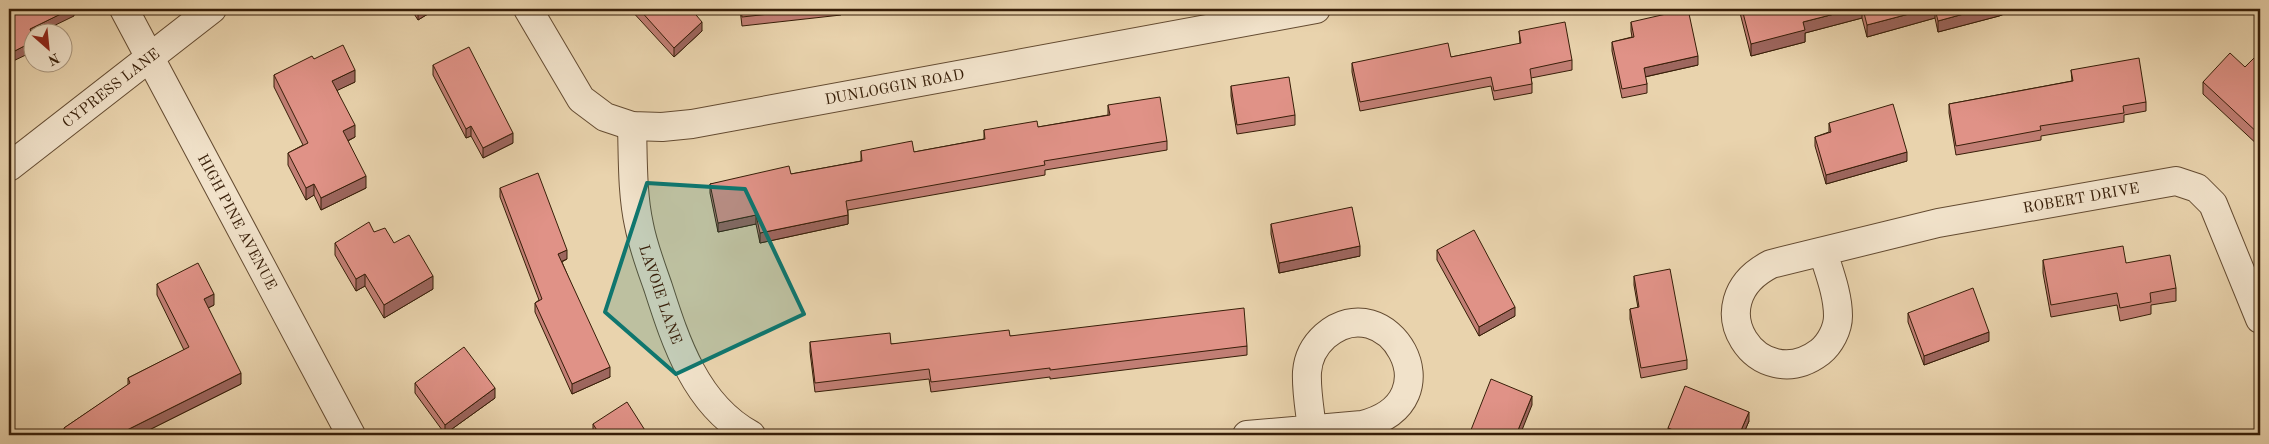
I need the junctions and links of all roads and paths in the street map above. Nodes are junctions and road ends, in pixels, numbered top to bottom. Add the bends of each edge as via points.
1 (124, 9) edge
2 (212, 9) edge
3 (528, 9) edge
4 (1316, 9) edge
5 (149, 58) junction
6 (632, 126) junction
7 (9, 167) edge
8 (1824, 252) dead end
9 (2260, 319) edge
10 (1312, 429) dead end
11 (352, 435) edge
12 (751, 435) edge
13 (1247, 435) edge

1 - 5 street, HIGH PINE AVENUE
2 - 5 street, CYPRESS LANE
3 - 6 street, DUNLOGGIN ROAD via 581,99 604,117
4 - 6 street, DUNLOGGIN ROAD via 692,124
5 - 7 street, CYPRESS LANE
5 - 11 street, HIGH PINE AVENUE
6 - 12 street, LAVOIE LANE via 639,225 673,334 684,361 701,388 719,411
8 - 9 street, ROBERT DRIVE via 1938,223 2176,181 2196,188 2213,204
10 - 13 street

